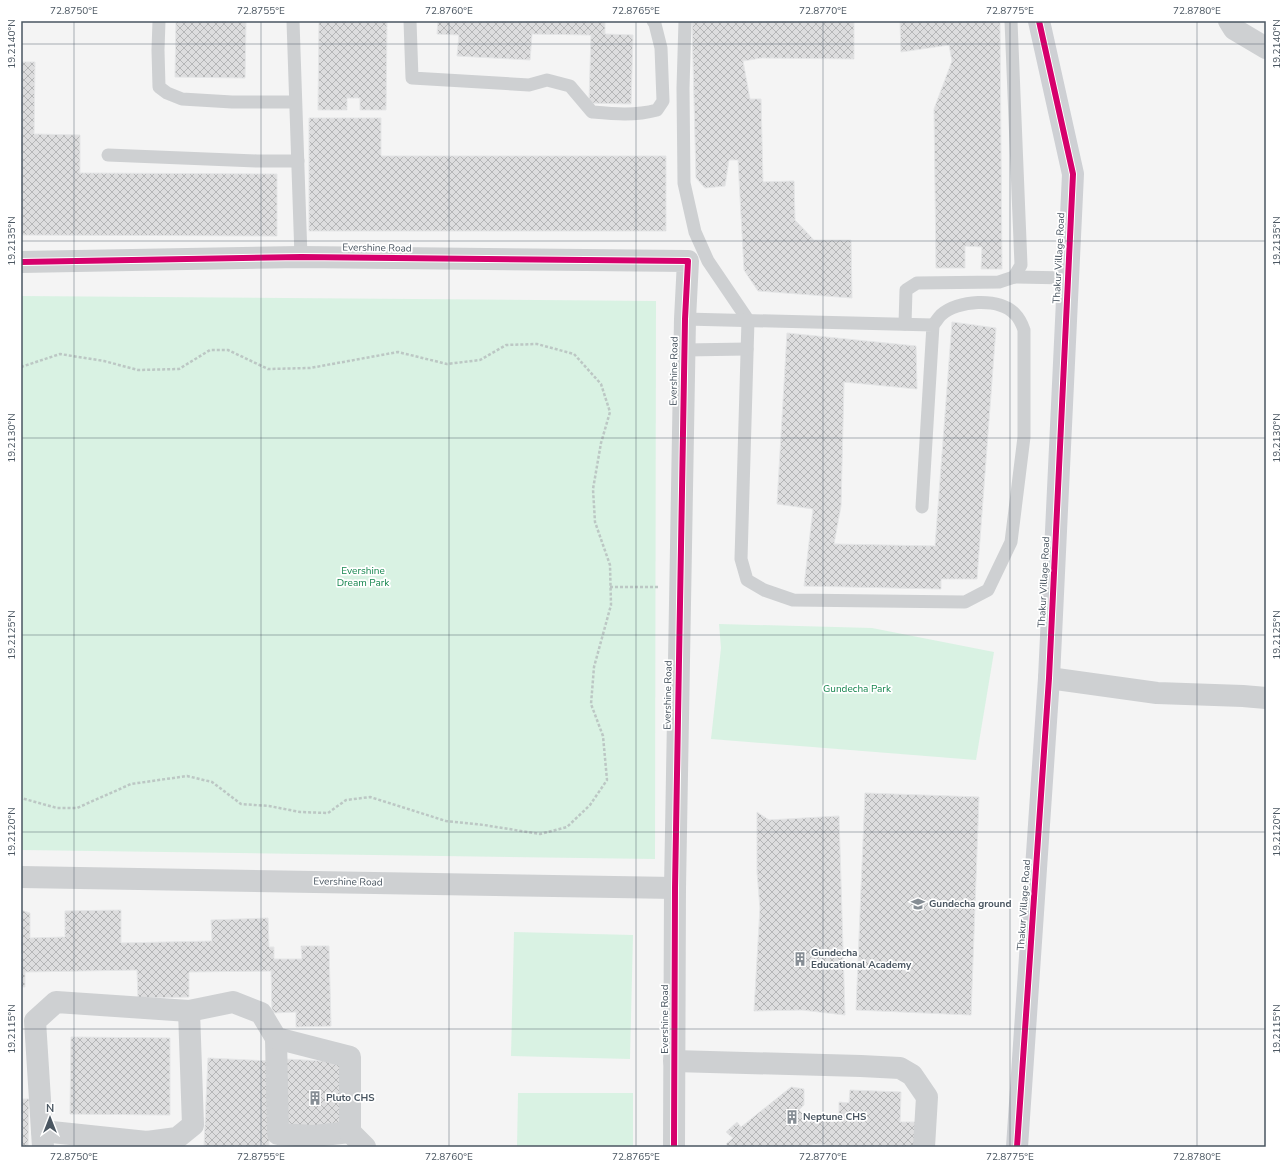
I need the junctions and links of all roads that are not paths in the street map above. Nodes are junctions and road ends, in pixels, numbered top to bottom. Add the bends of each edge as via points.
1 (159, 21) edge
2 (293, 21) edge
3 (410, 21) edge
4 (653, 21) edge
5 (685, 21) edge
6 (1011, 21) edge
7 (1039, 21) edge
8 (1229, 21) edge
9 (1266, 48) edge
10 (663, 100) junction
11 (683, 101) junction
12 (295, 102) junction
13 (108, 155) dead end
14 (298, 161) junction
15 (301, 257) junction
16 (21, 262) edge
17 (1014, 277) junction
18 (1068, 278) junction
19 (685, 319) junction
20 (748, 320) junction
21 (905, 324) junction
22 (934, 325) junction
23 (747, 349) junction
24 (685, 350) junction
25 (922, 507) dead end
26 (1049, 678) junction
27 (1266, 698) edge
28 (21, 877) edge
29 (675, 888) junction
30 (189, 1012) junction
31 (276, 1038) junction
32 (674, 1061) junction
33 (43, 1139) edge
34 (358, 1140) edge
35 (674, 1147) edge
36 (924, 1147) edge
37 (1017, 1147) edge

1 - 12 lane via 159,87 167,93 189,100
2 - 12 lane
3 - 10 lane via 412,78 529,85 547,80 570,86 592,112 625,115 657,110
4 - 10 lane via 661,48
5 - 11 lane
6 - 17 lane via 1021,264
7 - 18 street, Thakur Village Road via 1073,174
8 - 9 street via 1234,29
10 - 11 lane
11 - 20 lane via 684,183 695,232 708,261
12 - 14 lane
13 - 14 lane
14 - 15 lane
15 - 16 street, Evershine Road
15 - 19 street, Evershine Road via 688,261
17 - 18 lane
17 - 21 lane via 999,282 917,283 906,290
18 - 26 street, Thakur Village Road
19 - 20 lane
19 - 24 street, Evershine Road
20 - 21 lane
20 - 23 lane
21 - 22 lane
22 - 23 lane via 948,310 962,304 998,304 1021,320 1024,330 1024,437 1011,542 988,590 965,602 793,600 764,590 747,580 741,559
22 - 25 lane
23 - 24 lane
24 - 29 street, Evershine Road
26 - 27 street via 1157,693
26 - 37 street, Thakur Village Road
28 - 29 street, Evershine Road
29 - 32 street, Evershine Road
30 - 31 street via 233,1002 261,1013
30 - 33 street via 193,1125 177,1138 147,1142
30 - 33 street via 56,1002 35,1021
31 - 34 street via 350,1057
31 - 34 street via 278,1134
32 - 35 street, Evershine Road
32 - 36 street via 900,1068 912,1075 928,1097

